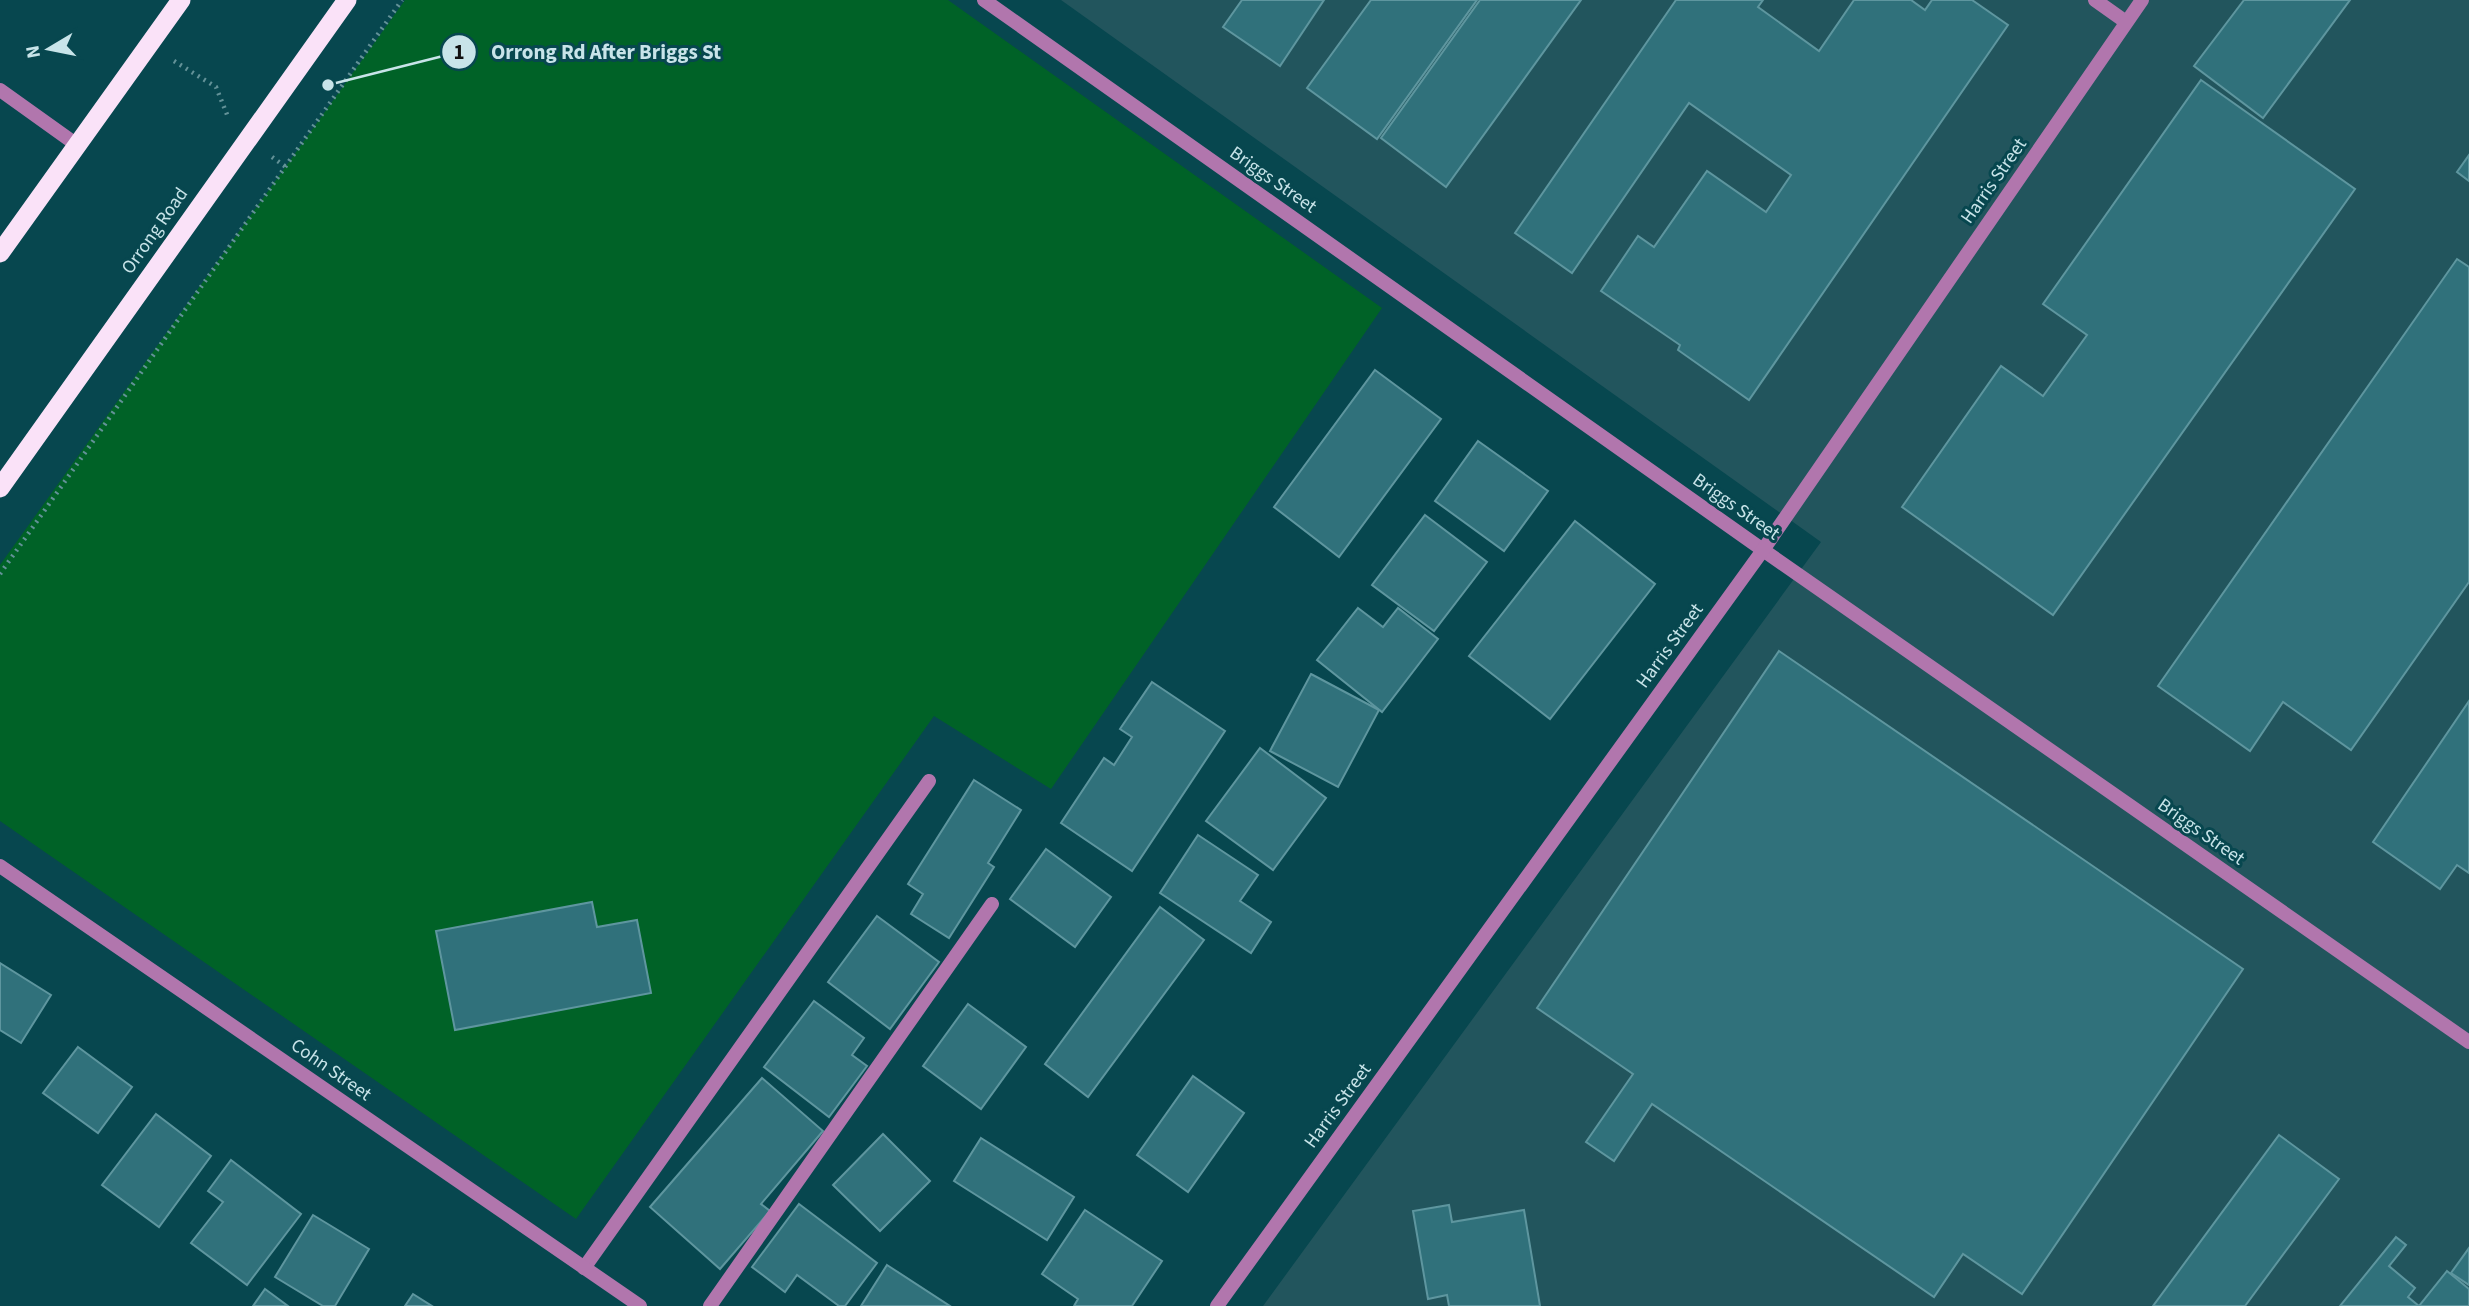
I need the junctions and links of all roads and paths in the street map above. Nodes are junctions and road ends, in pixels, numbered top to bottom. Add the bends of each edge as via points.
1 (181, 0) edge
2 (346, 0) edge
3 (402, 0) edge
4 (984, 0) edge
5 (2095, 0) edge
6 (2142, 0) edge
7 (2126, 22) junction
8 (149, 46) junction
9 (0, 90) edge
10 (248, 139) junction
11 (77, 145) junction
12 (286, 167) junction
13 (0, 253) edge
14 (0, 488) edge
15 (1763, 550) junction
16 (0, 574) edge
17 (929, 781) dead end
18 (0, 866) edge
19 (992, 904) dead end
20 (2469, 1042) edge
21 (584, 1268) junction
22 (640, 1306) edge
23 (710, 1306) edge
24 (1217, 1306) edge

1 - 8 highway
2 - 10 highway, Orrong Road
3 - 12 path
4 - 15 street, Briggs Street
5 - 7 street
6 - 7 street, Harris Street
7 - 15 street, Harris Street
8 - 10 path via 216,87 233,129
8 - 11 highway
9 - 11 street
10 - 12 path
10 - 14 highway, Orrong Road
11 - 13 highway
12 - 16 path
15 - 20 street, Briggs Street
15 - 24 street, Harris Street
17 - 21 street
18 - 21 street, Cohn Street
19 - 23 street
21 - 22 street, Cohn Street

